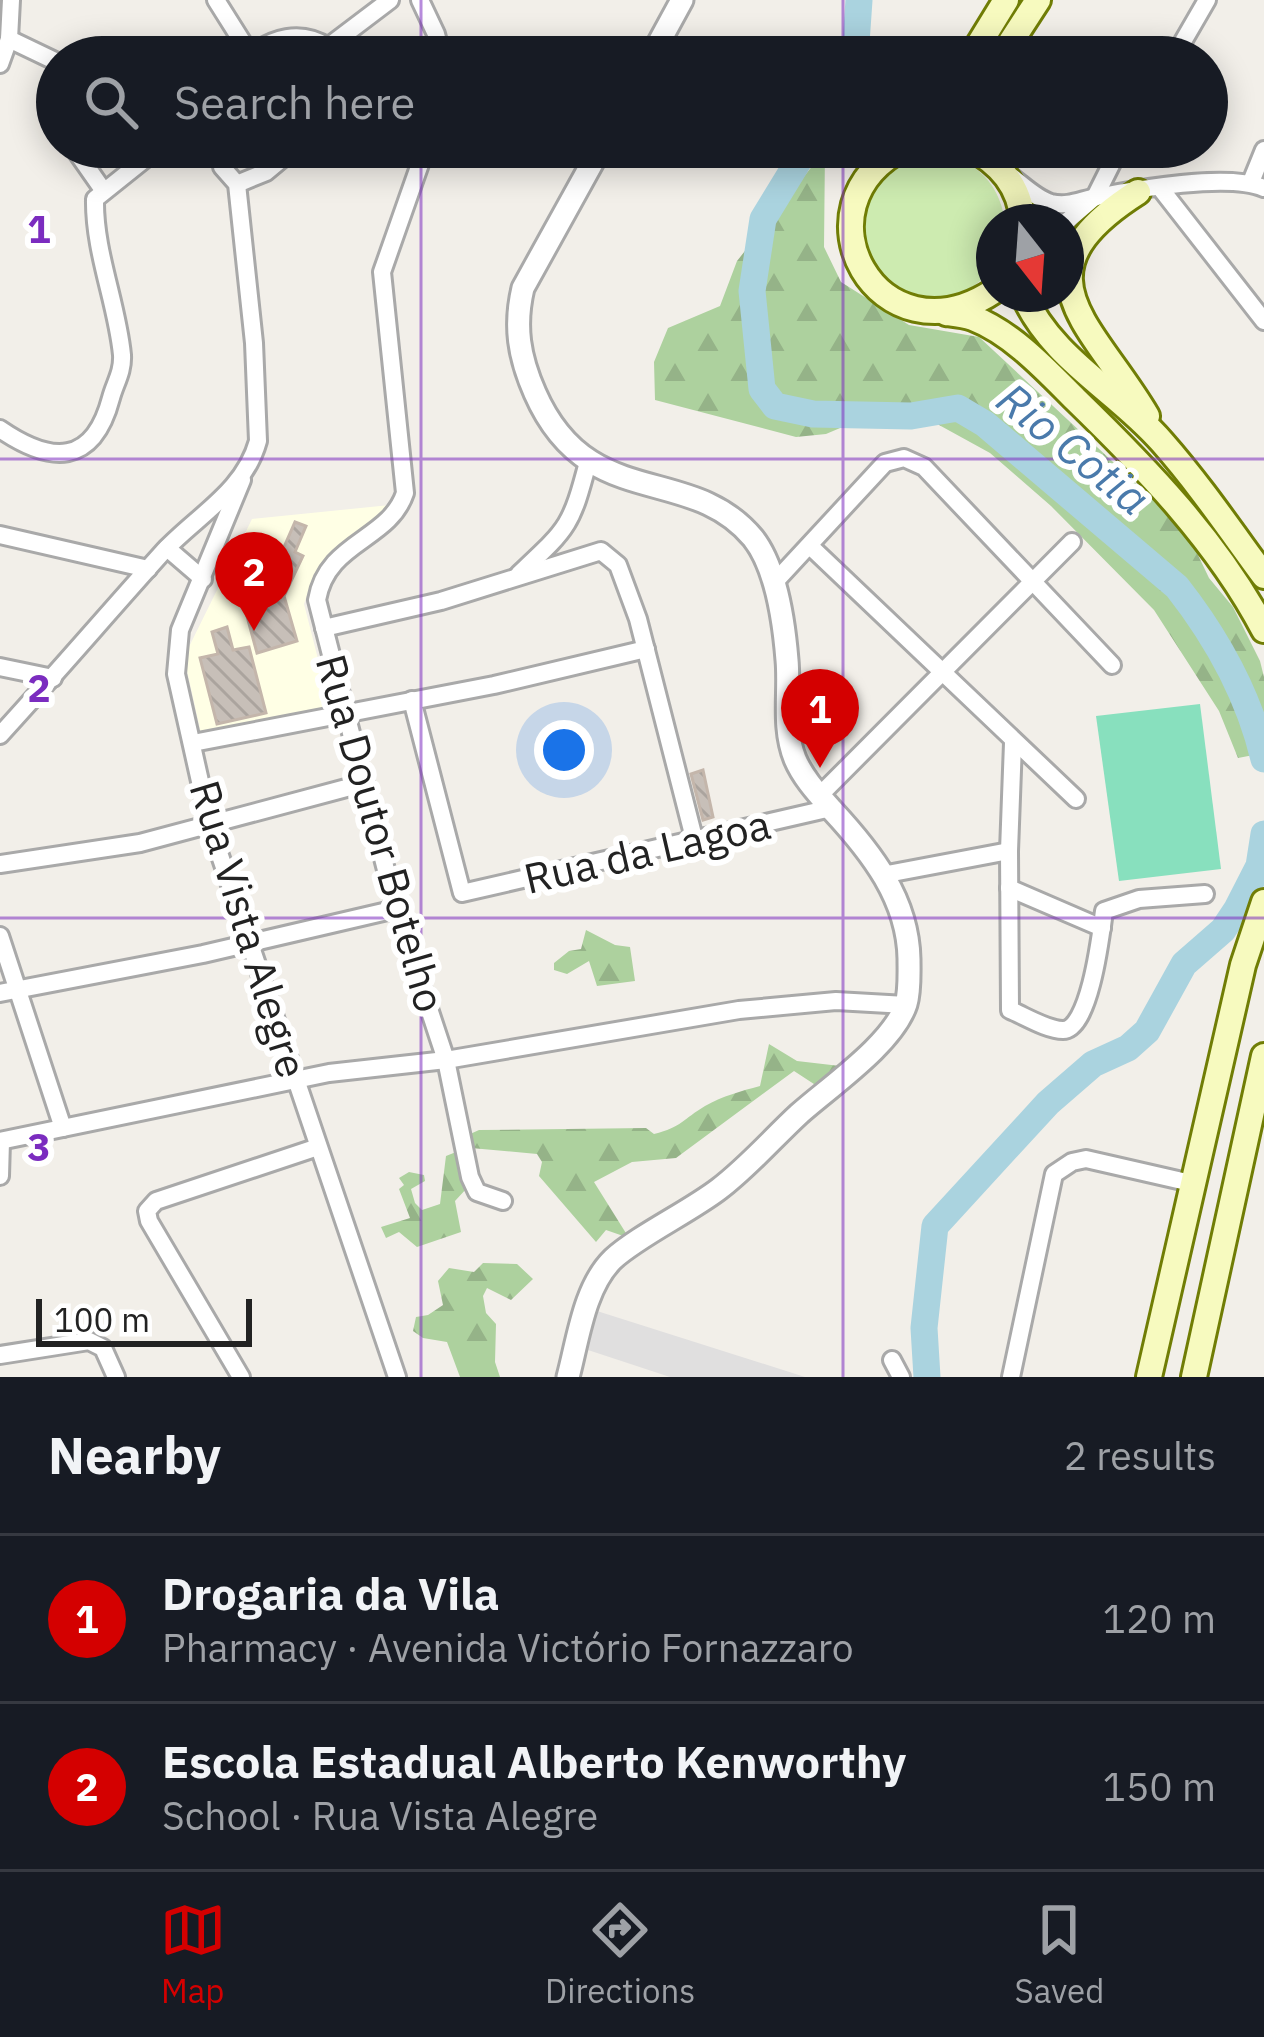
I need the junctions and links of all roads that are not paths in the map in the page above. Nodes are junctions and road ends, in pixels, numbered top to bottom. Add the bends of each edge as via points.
1 (11, 0) edge
2 (390, 0) edge
3 (420, 0) edge
4 (682, 0) edge
5 (1006, 0) edge
6 (1038, 0) edge
7 (1207, 0) edge
8 (222, 4) edge
9 (239, 36) edge
10 (346, 36) edge
11 (437, 36) edge
12 (662, 36) edge
13 (984, 36) edge
14 (1015, 36) edge
15 (1186, 36) edge
16 (9, 39) junction
17 (36, 52) edge
18 (0, 64) edge
19 (1264, 150) edge
20 (88, 168) edge
21 (132, 168) edge
22 (224, 168) edge
23 (271, 168) edge
24 (419, 168) edge
25 (589, 168) edge
26 (874, 168) edge
27 (997, 168) edge
28 (1003, 168) edge
29 (1109, 168) edge
30 (237, 184) junction
31 (1257, 185) edge
32 (103, 190) junction
33 (1149, 190) junction
34 (1094, 197) junction
35 (1019, 204) edge
36 (1084, 206) edge
37 (976, 302) edge
38 (1033, 312) edge
39 (946, 313) junction
40 (1264, 321) edge
41 (0, 429) edge
42 (1160, 439) junction
43 (587, 462) junction
44 (242, 480) junction
45 (0, 535) edge
46 (1072, 542) dead end
47 (810, 546) junction
48 (167, 548) junction
49 (148, 569) junction
50 (1264, 576) edge
51 (514, 578) junction
52 (203, 579) junction
53 (1033, 580) junction
54 (773, 584) junction
55 (324, 628) junction
56 (1264, 630) edge
57 (646, 649) junction
58 (1112, 665) dead end
59 (0, 667) edge
60 (943, 671) junction
61 (52, 678) junction
62 (412, 700) junction
63 (346, 712) junction
64 (0, 735) edge
65 (193, 743) junction
66 (1013, 743) junction
67 (364, 784) junction
68 (1076, 799) dead end
69 (825, 802) junction
70 (210, 826) junction
71 (695, 842) junction
72 (1009, 850) junction
73 (0, 864) edge
74 (882, 875) junction
75 (1009, 888) junction
76 (1204, 894) dead end
77 (396, 909) junction
78 (1261, 918) edge
79 (1102, 928) junction
80 (0, 936) edge
81 (248, 942) junction
82 (9, 991) edge
83 (906, 1005) junction
84 (1264, 1056) edge
85 (446, 1060) junction
86 (296, 1082) junction
87 (63, 1128) junction
88 (0, 1141) edge
89 (318, 1147) junction
90 (0, 1176) edge
91 (1191, 1183) junction
92 (503, 1201) dead end
93 (0, 1355) edge
94 (116, 1377) edge
95 (241, 1377) edge
96 (398, 1377) edge
97 (568, 1377) edge
98 (1011, 1377) edge
99 (1149, 1377) edge
100 (1193, 1377) edge

1 - 16 street
2 - 10 street
3 - 11 street
4 - 12 street
5 - 13 main road
6 - 14 main road
7 - 15 street
8 - 9 street
16 - 17 street
16 - 18 street
19 - 31 street
20 - 32 street
21 - 32 street
22 - 30 street, Rua Vista Alegre
23 - 30 street
24 - 55 street, Rua Doutor Botelho via 382,272 405,493 388,519 327,570 317,600
25 - 43 street via 517,313 518,346 543,412
26 - 39 main road via 861,186 852,246 886,297
27 - 35 main road
28 - 34 street via 1046,202
29 - 34 street
30 - 44 street, Rua Vista Alegre via 258,441
31 - 33 street
32 - 41 street via 95,215 122,358 105,420 83,448 67,454 42,453
33 - 34 street
33 - 40 street
33 - 42 main road via 1081,236 1070,284 1088,330
34 - 36 street
37 - 39 main road
38 - 42 main road via 1064,355
39 - 56 main road via 994,329 1052,375 1191,521
42 - 50 main road
43 - 51 street via 566,530
43 - 54 street via 737,522 757,543
44 - 48 street
44 - 52 street, Rua Vista Alegre
45 - 49 street
46 - 53 street
47 - 53 street via 885,463 904,458 924,466
47 - 54 street
47 - 60 street
48 - 49 street
48 - 52 street
49 - 61 street
51 - 55 street
51 - 57 street via 601,551 618,565
52 - 65 street, Rua Vista Alegre via 175,659
53 - 58 street
53 - 60 street
54 - 69 street via 794,757
55 - 63 street, Rua Doutor Botelho
57 - 62 street
57 - 71 street
59 - 61 street
60 - 66 street
60 - 69 street
61 - 64 street
62 - 63 street
62 - 71 street, Rua da Lagoa via 462,893
63 - 65 street
63 - 67 street, Rua Doutor Botelho
65 - 70 street, Rua Vista Alegre
66 - 68 street
66 - 72 street
67 - 70 street
67 - 77 street, Rua Doutor Botelho
69 - 71 street, Rua da Lagoa
69 - 74 street
70 - 73 street
70 - 81 street, Rua Vista Alegre
72 - 74 street
72 - 75 street
74 - 83 street via 906,923
75 - 79 street
75 - 79 street via 1008,1006 1060,1030 1079,1020
76 - 79 street via 1139,899 1104,911
77 - 81 street
77 - 85 street, Rua Doutor Botelho
78 - 91 main road
80 - 82 street
81 - 82 street
81 - 86 street, Rua Vista Alegre
82 - 87 street
83 - 85 street via 758,1008
83 - 97 street via 855,1066 721,1188 613,1259 590,1301
84 - 100 main road
85 - 86 street
85 - 92 street, Rua Doutor Botelho via 473,1186
86 - 87 street
86 - 89 street, Rua Vista Alegre
87 - 88 street
88 - 90 street
89 - 95 street via 156,1201 147,1211
89 - 96 street, Rua Vista Alegre
91 - 98 street via 1086,1160 1054,1174
91 - 99 main road
93 - 94 street via 89,1341 103,1348

